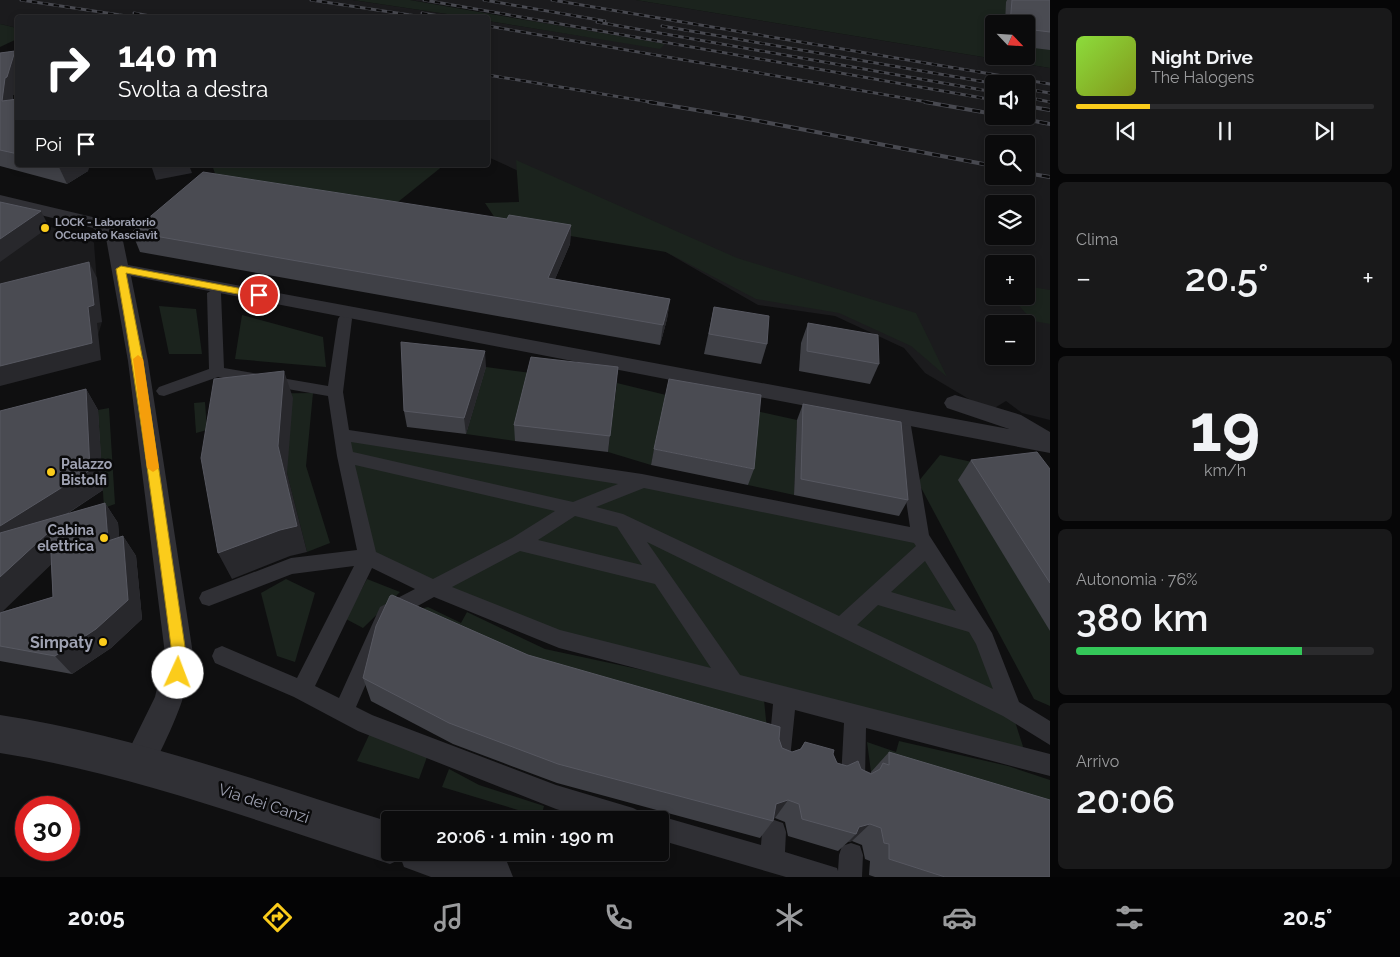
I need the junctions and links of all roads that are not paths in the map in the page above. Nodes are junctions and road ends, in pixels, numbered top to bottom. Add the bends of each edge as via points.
1 (0, 200) edge
2 (121, 269) junction
3 (214, 294) dead end
4 (345, 319) dead end
5 (217, 372) junction
6 (164, 391) dead end
7 (335, 392) junction
8 (955, 403) dead end
9 (903, 426) edge
10 (342, 435) junction
11 (1050, 445) edge
12 (345, 456) junction
13 (642, 481) junction
14 (573, 509) junction
15 (623, 522) junction
16 (924, 542) junction
17 (518, 543) junction
18 (368, 557) junction
19 (659, 577) junction
20 (432, 588) junction
21 (875, 596) junction
22 (209, 598) dead end
23 (975, 625) junction
24 (842, 627) junction
25 (222, 656) dead end
26 (732, 682) junction
27 (302, 690) junction
28 (784, 696) junction
29 (1012, 709) junction
30 (343, 712) junction
31 (854, 714) junction
32 (0, 734) edge
33 (1050, 734) edge
34 (854, 753) junction
35 (779, 759) edge
36 (138, 764) junction
37 (1050, 765) edge
38 (830, 773) edge
39 (853, 779) edge
40 (603, 811) edge
41 (669, 831) edge
42 (774, 832) edge
43 (381, 840) edge
44 (772, 860) junction
45 (445, 861) edge
46 (492, 877) edge
47 (828, 877) edge

1 - 2 street via 99,224 114,236
2 - 11 street
2 - 36 street via 140,371 179,654 173,692
3 - 5 street
4 - 7 street
5 - 6 street
5 - 7 street
7 - 10 street
8 - 11 street via 1012,421
9 - 16 street
10 - 12 street
10 - 13 street
12 - 14 street
12 - 18 street
13 - 14 street
13 - 16 street
14 - 15 street
14 - 17 street
15 - 19 street
15 - 24 street
16 - 21 street
16 - 23 street
17 - 19 street
17 - 20 street
18 - 20 street
18 - 22 street via 291,566
18 - 27 street
19 - 26 street
20 - 26 street via 558,638
20 - 30 street via 386,613
21 - 23 street
21 - 24 street
23 - 29 street via 985,640
24 - 29 street
25 - 27 street
26 - 28 street
27 - 30 street
28 - 31 street
28 - 35 street
29 - 33 street
30 - 40 street via 556,797
31 - 34 street
31 - 37 street
32 - 36 street, Via dei Canzi via 52,742
34 - 38 street
34 - 39 street
36 - 43 street, Via dei Canzi
41 - 44 street
42 - 44 street
44 - 47 street
45 - 46 street

